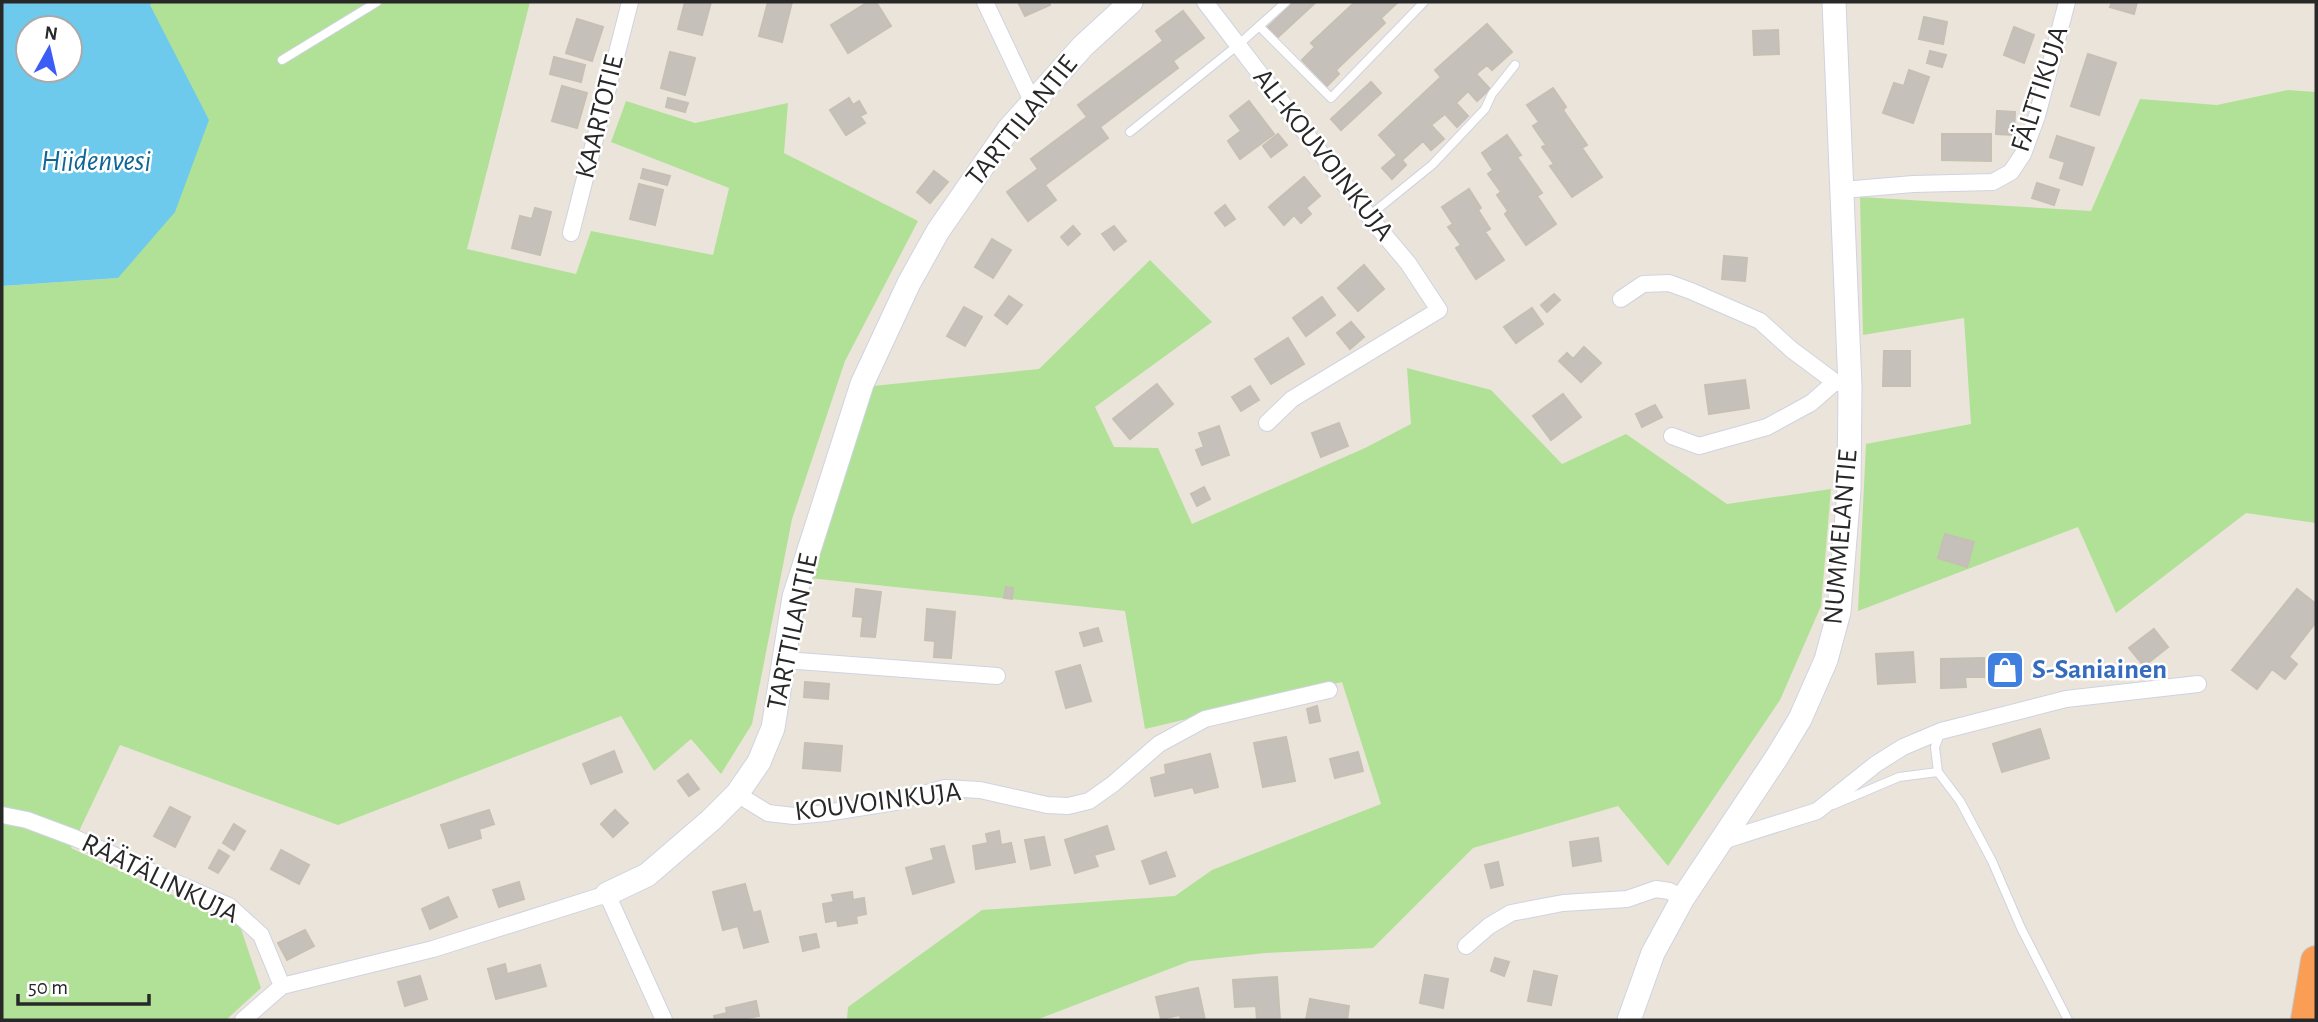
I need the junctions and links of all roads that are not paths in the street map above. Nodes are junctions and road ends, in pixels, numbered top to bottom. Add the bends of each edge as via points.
1 (377, 2) edge
2 (630, 2) edge
3 (985, 2) edge
4 (1131, 2) edge
5 (1205, 2) edge
6 (1286, 2) edge
7 (1424, 2) edge
8 (1834, 2) edge
9 (2067, 2) edge
10 (1259, 26) junction
11 (1238, 45) junction
12 (282, 60) dead end
13 (1515, 65) dead end
14 (1032, 101) junction
15 (1130, 132) dead end
16 (1843, 190) junction
17 (1369, 216) junction
18 (571, 233) dead end
19 (1621, 299) dead end
20 (1842, 384) junction
21 (1268, 423) dead end
22 (1672, 436) dead end
23 (785, 660) junction
24 (997, 676) dead end
25 (2198, 684) dead end
26 (1329, 690) dead end
27 (1941, 731) junction
28 (1938, 772) junction
29 (737, 794) junction
30 (1817, 811) junction
31 (2, 815) edge
32 (1719, 842) junction
33 (607, 894) junction
34 (1683, 898) junction
35 (1466, 946) dead end
36 (2316, 961) edge
37 (282, 986) junction
38 (243, 1020) edge
39 (664, 1020) edge
40 (1629, 1020) edge
41 (2068, 1020) edge
42 (2306, 1020) edge

1 - 12 lane
2 - 18 street, KAARTOTIE
3 - 14 street
4 - 14 street, TARTTILANTIE
5 - 11 street, ALI-KOUVOINKUJA
6 - 10 lane
7 - 10 lane via 1331,98
8 - 16 street, NUMMELANTIE
9 - 16 street, FÄLTTIKUJA via 2037,116 2011,172 1993,182
10 - 11 lane
11 - 15 lane
11 - 17 street, ALI-KOUVOINKUJA
13 - 17 lane via 1485,109 1432,165
14 - 23 street, TARTTILANTIE via 938,231 862,383 794,597
16 - 20 street, NUMMELANTIE
17 - 21 street, ALI-KOUVOINKUJA via 1439,310 1292,399
19 - 20 street via 1643,284 1669,284 1691,291 1760,321 1792,350
20 - 22 street via 1767,427 1699,446
20 - 32 street, NUMMELANTIE via 1849,490 1839,612 1826,660 1800,719
23 - 24 street
23 - 29 street, TARTTILANTIE via 773,728 759,762
25 - 27 street via 2066,699
26 - 29 street, KOUVOINKUJA via 1205,719 1160,744 1089,801 1068,806 945,788 895,802 794,816 768,813
27 - 28 lane via 1935,747
27 - 30 street via 1876,764
28 - 30 lane via 1899,777
28 - 41 lane via 1960,801 1992,861
29 - 33 street, TARTTILANTIE via 647,875
30 - 32 street
31 - 37 street, RÄÄTÄLINKUJA via 75,838 229,906 261,934
32 - 34 street, NUMMELANTIE
33 - 37 street, TARTTILANTIE via 433,949
33 - 39 street
34 - 35 street via 1656,889 1627,899 1563,903 1511,913
34 - 40 street, NUMMELANTIE via 1654,953
36 - 42 highway
37 - 38 street, TARTTILANTIE

